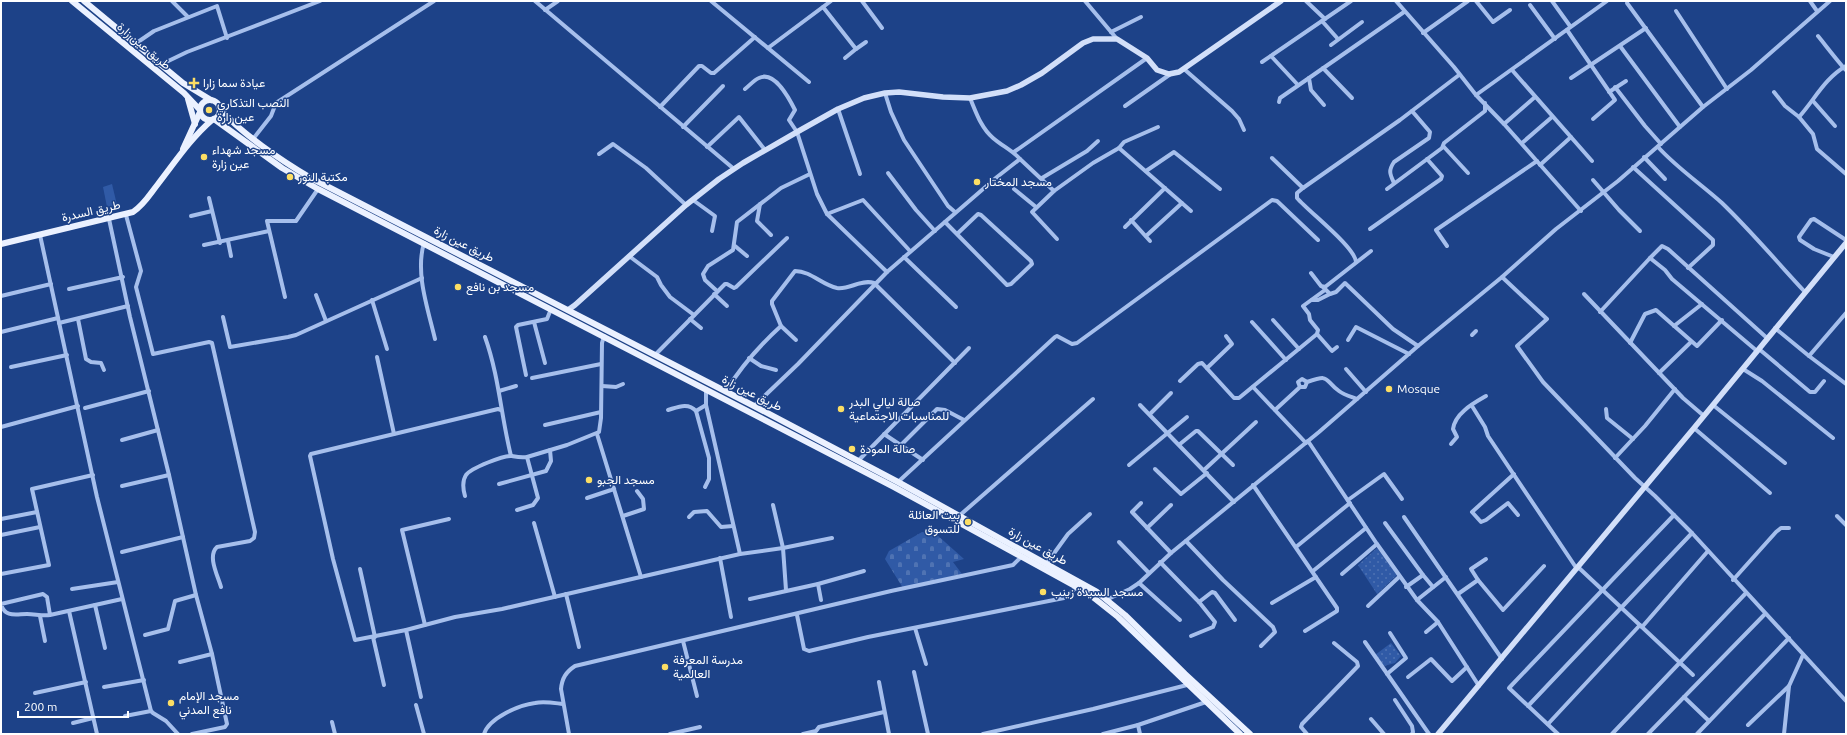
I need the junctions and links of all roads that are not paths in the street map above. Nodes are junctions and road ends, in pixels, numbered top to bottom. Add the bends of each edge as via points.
1 (72, 1) edge
2 (84, 1) edge
3 (172, 1) edge
4 (320, 1) edge
5 (434, 1) edge
6 (535, 1) edge
7 (558, 1) edge
8 (711, 1) edge
9 (831, 1) edge
10 (862, 1) edge
11 (1085, 1) edge
12 (1281, 1) edge
13 (1306, 1) edge
14 (1351, 1) edge
15 (1396, 1) edge
16 (1468, 1) edge
17 (1476, 1) edge
18 (1552, 1) edge
19 (1607, 1) edge
20 (1810, 1) edge
21 (1830, 1) edge
22 (1600, 3) edge
23 (1627, 3) dead end
24 (1530, 5) dead end
25 (823, 7) junction
26 (545, 10) junction
27 (1510, 10) dead end
28 (1676, 11) dead end
29 (1817, 11) junction
30 (1404, 12) junction
31 (188, 17) junction
32 (1142, 17) dead end
33 (1323, 20) junction
34 (1362, 22) dead end
35 (1570, 26) junction
36 (882, 28) dead end
37 (1646, 28) junction
38 (1566, 30) junction
39 (1111, 32) junction
40 (1423, 33) junction
41 (1818, 36) dead end
42 (755, 37) junction
43 (227, 38) junction
44 (1117, 39) junction
45 (1338, 39) junction
46 (1555, 39) junction
47 (866, 42) dead end
48 (135, 44) junction
49 (1331, 45) dead end
50 (1620, 46) junction
51 (768, 48) junction
52 (856, 49) junction
53 (1271, 56) junction
54 (845, 58) dead end
55 (1147, 58) junction
56 (1262, 62) dead end
57 (160, 65) junction
58 (1590, 66) junction
59 (1323, 68) junction
60 (1845, 68) edge
61 (1184, 69) junction
62 (1512, 70) junction
63 (1174, 72) junction
64 (1459, 75) junction
65 (1309, 78) junction
66 (1571, 78) dead end
67 (1626, 81) dead end
68 (809, 82) dead end
69 (1298, 84) junction
70 (723, 86) dead end
71 (1615, 87) junction
72 (745, 89) dead end
73 (1727, 89) junction
74 (1609, 92) junction
75 (1774, 92) dead end
76 (197, 93) junction
77 (885, 93) junction
78 (1476, 95) junction
79 (186, 96) junction
80 (1535, 97) junction
81 (970, 98) junction
82 (1352, 98) dead end
83 (211, 100) junction
84 (1813, 101) junction
85 (192, 102) junction
86 (1279, 102) dead end
87 (1485, 103) junction
88 (1324, 105) dead end
89 (1125, 106) dead end
90 (220, 107) junction
91 (660, 107) junction
92 (1703, 107) junction
93 (838, 109) junction
94 (200, 111) junction
95 (1412, 112) junction
96 (1552, 117) junction
97 (1799, 117) junction
98 (228, 118) junction
99 (213, 119) junction
100 (1593, 119) dead end
101 (194, 124) junction
102 (1504, 124) junction
103 (223, 125) junction
104 (1835, 126) dead end
105 (683, 127) junction
106 (1158, 127) dead end
107 (1680, 127) junction
108 (1244, 130) dead end
109 (797, 132) junction
110 (1571, 137) junction
111 (254, 138) junction
112 (1098, 141) dead end
113 (1522, 144) junction
114 (1659, 146) junction
115 (707, 147) junction
116 (1444, 147) junction
117 (1119, 148) junction
118 (765, 150) junction
119 (182, 152) junction
120 (1014, 152) junction
121 (599, 154) dead end
122 (1644, 157) junction
123 (1272, 158) dead end
124 (1020, 159) junction
125 (1427, 159) junction
126 (1592, 161) dead end
127 (1538, 163) junction
128 (1633, 167) junction
129 (734, 169) junction
130 (1146, 171) junction
131 (888, 173) dead end
132 (1468, 173) dead end
133 (810, 174) junction
134 (860, 174) dead end
135 (1846, 174) edge
136 (1042, 178) junction
137 (1665, 179) dead end
138 (1593, 180) dead end
139 (1394, 183) junction
140 (1165, 188) junction
141 (1303, 188) junction
142 (318, 189) junction
143 (1014, 189) dead end
144 (1220, 189) dead end
145 (1387, 189) dead end
146 (1054, 192) junction
147 (1604, 192) junction
148 (209, 198) dead end
149 (693, 200) junction
150 (1182, 203) junction
151 (760, 204) junction
152 (686, 205) junction
153 (1036, 207) junction
154 (212, 211) junction
155 (1191, 211) dead end
156 (1581, 211) junction
157 (956, 212) junction
158 (827, 214) junction
159 (126, 215) junction
160 (191, 216) dead end
161 (109, 219) junction
162 (1131, 220) junction
163 (945, 222) junction
164 (1125, 226) dead end
165 (1370, 229) dead end
166 (935, 230) junction
167 (269, 231) junction
168 (712, 231) dead end
169 (1640, 231) dead end
170 (957, 234) junction
171 (40, 235) junction
172 (771, 235) dead end
173 (1146, 236) junction
174 (788, 238) dead end
175 (1057, 239) dead end
176 (1318, 240) dead end
177 (228, 241) junction
178 (1150, 241) dead end
179 (220, 243) junction
180 (424, 243) junction
181 (1, 244) edge
182 (1846, 244) edge
183 (204, 245) dead end
184 (735, 246) junction
185 (1446, 246) dead end
186 (910, 251) junction
187 (1371, 251) dead end
188 (231, 256) dead end
189 (629, 256) junction
190 (747, 256) dead end
191 (904, 257) junction
192 (1834, 257) junction
193 (1650, 258) junction
194 (1356, 262) junction
195 (1688, 268) junction
196 (887, 272) junction
197 (1310, 274) dead end
198 (123, 277) junction
199 (1502, 277) junction
200 (422, 278) junction
201 (51, 284) junction
202 (874, 284) junction
203 (1324, 288) junction
204 (69, 290) dead end
205 (1805, 292) junction
206 (715, 293) junction
207 (1330, 294) junction
208 (1584, 294) dead end
209 (316, 295) dead end
210 (1, 296) edge
211 (286, 297) dead end
212 (372, 300) junction
213 (1311, 300) junction
214 (578, 303) junction
215 (1702, 304) junction
216 (128, 306) junction
217 (727, 306) dead end
218 (956, 307) dead end
219 (551, 309) junction
220 (568, 310) junction
221 (1600, 312) junction
222 (1846, 313) edge
223 (577, 315) junction
224 (223, 317) dead end
225 (692, 317) junction
226 (78, 319) junction
227 (59, 320) junction
228 (1273, 320) dead end
229 (1722, 320) junction
230 (326, 321) junction
231 (534, 322) junction
232 (1252, 322) dead end
233 (781, 326) junction
234 (1674, 326) junction
235 (701, 328) dead end
236 (1775, 328) junction
237 (1476, 331) dead end
238 (1, 332) edge
239 (1317, 334) junction
240 (1472, 335) dead end
241 (604, 336) junction
242 (1226, 336) dead end
243 (486, 337) dead end
244 (1767, 338) junction
245 (435, 339) dead end
246 (796, 340) dead end
247 (1348, 340) dead end
248 (1630, 342) junction
249 (1691, 342) junction
250 (1418, 346) junction
251 (1337, 347) dead end
252 (970, 348) dead end
253 (387, 349) dead end
254 (1299, 349) junction
255 (1758, 350) junction
256 (1409, 354) junction
257 (67, 355) junction
258 (655, 355) junction
259 (1809, 356) junction
260 (377, 357) dead end
261 (749, 358) junction
262 (1286, 360) junction
263 (545, 363) dead end
264 (955, 363) junction
265 (601, 364) junction
266 (11, 367) dead end
267 (1207, 368) junction
268 (1346, 369) dead end
269 (1743, 369) junction
270 (104, 370) dead end
271 (776, 370) dead end
272 (1659, 373) junction
273 (526, 375) dead end
274 (532, 378) dead end
275 (1180, 381) dead end
276 (1824, 381) dead end
277 (623, 384) dead end
278 (1846, 384) edge
279 (516, 386) dead end
280 (602, 386) junction
281 (1253, 387) junction
282 (706, 389) junction
283 (1675, 389) junction
284 (149, 391) junction
285 (499, 391) junction
286 (726, 391) junction
287 (1366, 392) junction
288 (1171, 393) dead end
289 (1486, 396) dead end
290 (1093, 399) dead end
291 (1357, 399) junction
292 (1713, 404) junction
293 (706, 405) junction
294 (1140, 405) dead end
295 (78, 406) junction
296 (754, 406) junction
297 (1472, 406) junction
298 (85, 408) dead end
299 (1606, 409) dead end
300 (501, 410) junction
301 (668, 410) dead end
302 (1275, 410) junction
303 (696, 411) junction
304 (601, 412) junction
305 (1150, 414) junction
306 (1187, 416) dead end
307 (1704, 416) junction
308 (964, 420) junction
309 (1256, 422) dead end
310 (545, 425) dead end
311 (1, 427) edge
312 (1694, 428) junction
313 (158, 430) junction
314 (1168, 433) junction
315 (394, 434) junction
316 (597, 434) junction
317 (884, 434) junction
318 (1833, 438) dead end
319 (1633, 439) junction
320 (122, 440) dead end
321 (1307, 442) junction
322 (1180, 444) junction
323 (1451, 444) dead end
324 (901, 445) junction
325 (550, 450) junction
326 (1222, 454) junction
327 (511, 456) junction
328 (527, 457) junction
329 (1615, 458) junction
330 (923, 460) junction
331 (858, 461) junction
332 (1785, 463) dead end
333 (1129, 465) dead end
334 (1233, 465) dead end
335 (1155, 469) dead end
336 (1205, 472) junction
337 (1514, 474) junction
338 (93, 475) junction
339 (169, 475) junction
340 (532, 475) junction
341 (898, 482) junction
342 (499, 484) dead end
343 (1253, 485) junction
344 (122, 486) dead end
345 (704, 487) dead end
346 (1644, 487) junction
347 (614, 489) junction
348 (637, 491) dead end
349 (1770, 492) dead end
350 (465, 496) dead end
351 (587, 498) dead end
352 (1402, 499) dead end
353 (1349, 501) junction
354 (1234, 502) junction
355 (1141, 503) dead end
356 (773, 505) dead end
357 (1171, 505) dead end
358 (517, 510) dead end
359 (37, 512) junction
360 (1090, 514) dead end
361 (1518, 515) dead end
362 (1674, 515) junction
363 (623, 516) junction
364 (959, 516) junction
365 (1837, 516) dead end
366 (689, 517) dead end
367 (1404, 518) dead end
368 (1, 519) edge
369 (449, 519) dead end
370 (534, 523) dead end
371 (1385, 523) dead end
372 (1846, 525) edge
373 (40, 526) junction
374 (733, 526) junction
375 (1147, 528) junction
376 (1366, 528) junction
377 (1789, 528) dead end
378 (1692, 533) junction
379 (1, 535) edge
380 (183, 537) junction
381 (832, 538) dead end
382 (1186, 541) junction
383 (1119, 542) dead end
384 (1377, 544) junction
385 (1296, 547) junction
386 (783, 548) junction
387 (122, 552) dead end
388 (1708, 552) junction
389 (1171, 553) junction
390 (740, 554) junction
391 (1021, 557) junction
392 (720, 558) junction
393 (1486, 559) dead end
394 (1160, 562) junction
395 (1047, 564) junction
396 (1544, 566) dead end
397 (1578, 568) junction
398 (360, 569) dead end
399 (864, 571) dead end
400 (1313, 571) junction
401 (1149, 572) junction
402 (1, 574) edge
403 (1342, 574) dead end
404 (1423, 575) junction
405 (1399, 576) junction
406 (641, 577) junction
407 (1316, 577) junction
408 (1446, 577) junction
409 (1478, 580) junction
410 (1733, 580) junction
411 (118, 582) junction
412 (1139, 583) junction
413 (818, 584) junction
414 (221, 587) dead end
415 (1077, 587) junction
416 (1406, 587) junction
417 (1433, 587) junction
418 (72, 589) dead end
419 (786, 590) junction
420 (1602, 590) junction
421 (1746, 593) junction
422 (566, 594) junction
423 (1458, 594) junction
424 (196, 595) junction
425 (555, 597) junction
426 (122, 599) junction
427 (750, 599) dead end
428 (822, 600) dead end
429 (1108, 600) junction
430 (1417, 600) junction
431 (1199, 602) junction
432 (1272, 603) dead end
433 (95, 605) junction
434 (1368, 606) dead end
435 (1621, 608) junction
436 (69, 611) junction
437 (1765, 614) junction
438 (50, 615) junction
439 (797, 615) junction
440 (40, 616) junction
441 (732, 617) dead end
442 (1180, 620) dead end
443 (1235, 620) dead end
444 (1438, 622) junction
445 (425, 625) junction
446 (1641, 626) junction
447 (915, 628) junction
448 (406, 630) junction
449 (1305, 631) dead end
450 (1390, 632) dead end
451 (1426, 632) dead end
452 (144, 635) dead end
453 (1191, 636) dead end
454 (374, 637) junction
455 (1789, 638) junction
456 (683, 640) junction
457 (45, 641) dead end
458 (1365, 642) dead end
459 (1334, 643) dead end
460 (1261, 646) dead end
461 (578, 647) dead end
462 (105, 648) dead end
463 (212, 654) junction
464 (1803, 655) junction
465 (1502, 659) junction
466 (180, 662) dead end
467 (1680, 663) junction
468 (926, 664) dead end
469 (1467, 667) junction
470 (914, 672) dead end
471 (1387, 674) junction
472 (1693, 676) dead end
473 (1408, 677) dead end
474 (144, 680) junction
475 (86, 682) junction
476 (879, 682) dead end
477 (384, 685) dead end
478 (1187, 685) junction
479 (1479, 686) junction
480 (1788, 686) junction
481 (104, 687) dead end
482 (35, 693) dead end
483 (421, 696) dead end
484 (697, 696) dead end
485 (1684, 697) junction
486 (1395, 700) dead end
487 (1846, 701) edge
488 (1206, 702) junction
489 (563, 704) junction
490 (416, 705) dead end
491 (1528, 706) junction
492 (151, 711) junction
493 (884, 712) junction
494 (125, 716) dead end
495 (94, 718) junction
496 (1371, 719) dead end
497 (1709, 721) junction
498 (332, 722) dead end
499 (73, 723) dead end
500 (1548, 724) junction
501 (1138, 725) junction
502 (1748, 725) dead end
503 (700, 727) dead end
504 (687, 732) edge
505 (97, 734) edge
506 (178, 734) edge
507 (192, 734) edge
508 (335, 734) edge
509 (424, 734) edge
510 (484, 734) edge
511 (569, 734) edge
512 (670, 734) edge
513 (803, 734) edge
514 (889, 734) edge
515 (928, 734) edge
516 (983, 734) edge
517 (1103, 734) edge
518 (1140, 734) edge
519 (1240, 734) edge
520 (1250, 734) edge
521 (1307, 734) edge
522 (1384, 734) edge
523 (1412, 734) edge
524 (1429, 734) edge
525 (1438, 734) edge
526 (1558, 734) edge
527 (1612, 734) edge
528 (1648, 734) edge
529 (1697, 734) edge
530 (1784, 734) edge

1 - 79 main road, طريق عين زارة
2 - 48 main road, طريق عين زارة
3 - 31 street
4 - 43 street
5 - 111 street via 278,102 272,116
6 - 26 street
7 - 26 street
8 - 42 street
9 - 25 street
10 - 36 street
11 - 39 street
12 - 61 street
13 - 33 street
14 - 33 street
15 - 30 street
16 - 40 street
17 - 27 street via 1493,22
18 - 35 street
19 - 22 street
20 - 29 street
21 - 29 street
22 - 35 street
23 - 37 street
24 - 46 street
25 - 51 street
25 - 52 street
26 - 91 street
28 - 73 street
29 - 73 street
30 - 40 street
30 - 59 street
31 - 43 street via 217,6
31 - 48 street via 154,31
32 - 39 street
33 - 45 street
33 - 53 street
34 - 45 street
35 - 38 street
37 - 50 street
37 - 92 street
38 - 46 street
38 - 58 street
39 - 44 street
40 - 64 street
41 - 60 street
42 - 51 street
42 - 91 street via 714,73 699,66
43 - 57 street
44 - 55 street
44 - 81 street via 1093,39 1083,43 1021,85
45 - 49 street
46 - 62 street
47 - 52 street
48 - 57 main road, طريق عين زارة
50 - 58 street
50 - 107 street
51 - 68 street
52 - 54 street
53 - 56 street
53 - 69 street
55 - 63 street via 1152,66 1162,72
55 - 120 street
57 - 76 main road, طريق عين زارة
58 - 66 street
58 - 74 street
59 - 65 street
59 - 82 street
60 - 84 street via 1823,85
61 - 63 street
61 - 108 street via 1232,111
62 - 78 street
62 - 80 street
63 - 89 street
64 - 78 street
64 - 95 street
65 - 69 street
65 - 88 street via 1311,90
67 - 71 street
69 - 86 street via 1280,98
70 - 105 street
71 - 74 street
71 - 114 street
72 - 109 street via 760,77 770,77 783,88 795,110 789,120
73 - 92 street
74 - 100 street via 1615,100
75 - 97 street via 1785,106
76 - 83 main road, طريق عين زارة
76 - 85 main road via 197,98
77 - 81 street
77 - 93 street via 864,98
77 - 157 street via 904,140 948,206
78 - 87 street
79 - 85 main road, طريق عين زارة
79 - 101 main road
80 - 96 street
80 - 102 street
81 - 120 street via 986,132
83 - 90 main road
83 - 94 main road via 203,102
84 - 97 street
84 - 104 street
85 - 94 main road, طريق عين زارة
87 - 102 street
87 - 116 street via 1485,111 1444,143
90 - 98 main road, طريق عين زارة
90 - 99 main road via 219,114
91 - 105 street
92 - 107 street
93 - 109 street
93 - 134 street
94 - 99 main road via 205,119
94 - 101 main road
95 - 139 street via 1430,132 1429,138 1394,162 1389,173
95 - 141 street
96 - 110 street
96 - 113 street
97 - 135 street via 1813,134 1817,149
98 - 103 main road via 224,119
98 - 111 main road, طريق عين زارة
99 - 103 main road, طريق عين زارة
99 - 119 main road
101 - 119 main road
102 - 113 street
103 - 142 main road, طريق عين زارة via 282,168
105 - 115 street
106 - 117 street via 1124,142
107 - 114 street
109 - 118 street
109 - 133 street
110 - 126 street
110 - 127 street
111 - 220 main road, طريق عين زارة via 315,181
112 - 136 street via 1087,151
113 - 127 street
114 - 122 street
114 - 205 street via 1688,176 1722,203
115 - 118 street via 739,117
115 - 129 street
116 - 125 street
116 - 132 street
117 - 130 street
117 - 146 street via 1093,163
118 - 129 street
119 - 159 main road, طريق السدرة via 146,201
120 - 124 street
121 - 152 street via 612,144 646,168
122 - 128 street
122 - 137 street
123 - 141 street
124 - 136 street
124 - 157 street
125 - 139 street
125 - 165 street via 1442,176 1441,179
127 - 156 street
127 - 185 street via 1436,230
128 - 147 street
128 - 195 street via 1713,240 1714,245
129 - 149 street
130 - 140 street
130 - 144 street via 1174,152
131 - 166 street
133 - 151 street via 781,188
133 - 158 street
136 - 146 street
138 - 147 street
139 - 145 street
140 - 150 street
140 - 162 street
141 - 194 street via 1296,193 1297,198 1335,234
142 - 167 street via 296,222 267,221
142 - 180 main road, طريق عين زارة
143 - 153 street
146 - 153 street
147 - 156 street
147 - 169 street
148 - 154 street
149 - 152 street
149 - 168 street via 715,216
150 - 155 street
150 - 173 street
151 - 172 street via 757,221
151 - 184 street via 737,222
152 - 189 street
153 - 175 street via 1033,214
154 - 160 street
154 - 179 street
156 - 199 street via 1556,229
157 - 163 street
158 - 186 street via 863,200
158 - 196 street
159 - 161 main road, طريق السدرة
159 - 414 street via 141,271 136,287 153,354 212,343 255,532 250,542 217,547 214,550 212,557
161 - 171 main road, طريق السدرة
161 - 198 street
162 - 164 street
162 - 173 street
163 - 166 street
163 - 170 street
166 - 186 street
167 - 177 street
167 - 211 street
170 - 170 street via 1008,285 1032,264 981,215 978,214
171 - 181 main road, طريق السدرة
171 - 201 street
173 - 178 street
174 - 206 street via 736,287 726,284
176 - 308 street via 1277,201 1272,200 1077,343 1072,344 1056,337
177 - 179 street
177 - 188 street
179 - 183 street
180 - 200 street via 421,257
180 - 219 main road, طريق عين زارة
182 - 192 street
182 - 192 street via 1814,219 1811,220 1799,237 1800,240
184 - 190 street
184 - 206 street via 728,255 708,266 703,274
186 - 191 street
187 - 194 street
189 - 214 street
189 - 225 street via 657,277 670,297
191 - 196 street
191 - 218 street
192 - 205 street
193 - 195 street via 1662,246
193 - 215 street
193 - 221 street
194 - 203 street
195 - 244 street
196 - 202 street
197 - 203 street
198 - 204 street
198 - 216 street
199 - 250 street
199 - 329 street via 1547,319 1517,346 1543,382
200 - 212 street
200 - 245 street
201 - 210 street
201 - 227 street
202 - 233 street via 864,282 839,288 811,275 795,271 772,301
202 - 264 street
202 - 296 street
203 - 207 street
203 - 213 street
205 - 236 street
206 - 217 street
206 - 225 street
207 - 213 street via 1318,300
207 - 250 street via 1345,283 1393,329
208 - 221 street
209 - 230 street
212 - 230 street
212 - 253 street
213 - 239 street via 1303,306 1318,330
214 - 220 street
214 - 223 street
215 - 229 street
215 - 234 street
216 - 226 street
216 - 284 street
219 - 231 street via 548,318
219 - 241 main road, طريق عين زارة
220 - 223 main road, طريق عين زارة
221 - 248 street
222 - 259 street
223 - 258 main road, طريق عين زارة
224 - 230 street via 231,347 296,335
225 - 235 street
225 - 258 street
226 - 227 street
226 - 270 street via 86,359 101,362
227 - 238 street
227 - 257 street
228 - 254 street
229 - 249 street via 1698,346
229 - 255 street
231 - 263 street
231 - 273 street via 516,327
232 - 262 street
233 - 246 street
233 - 261 street
234 - 248 street via 1656,310 1645,314
234 - 249 street
236 - 244 street
236 - 259 street
237 - 240 street
239 - 251 street via 1332,351
239 - 254 street
241 - 265 street
241 - 282 main road, طريق عين زارة
242 - 267 street via 1232,344
243 - 285 street
244 - 255 street
247 - 256 street via 1356,326
248 - 272 street
249 - 272 street
250 - 256 street
252 - 264 street
254 - 262 street
255 - 269 street
255 - 276 street via 1810,392 1815,392
256 - 287 street
257 - 266 street
257 - 295 street
258 - 286 main road, طريق عين زارة
259 - 278 street
260 - 315 street
261 - 271 street via 761,366
261 - 286 street
262 - 281 street
264 - 317 street
265 - 274 street
265 - 280 street
267 - 275 street via 1202,363 1198,364
267 - 281 street via 1235,399
268 - 287 street
269 - 292 street
269 - 318 street via 1762,381
272 - 283 street
277 - 280 street via 616,387
279 - 285 street
280 - 304 street
281 - 302 street
282 - 293 street
282 - 391 main road, طريق عين زارة
283 - 307 street
283 - 319 street
284 - 298 street
284 - 313 street
285 - 300 street
286 - 296 main road, طريق عين زارة
287 - 291 street
288 - 305 street
289 - 297 street
290 - 364 street
291 - 302 street via 1340,392 1329,380 1320,378 1307,382 1302,379 1298,382 1300,387
291 - 321 street
292 - 307 street
292 - 332 street
293 - 303 street
293 - 374 street
294 - 305 street
295 - 311 street
295 - 338 street
296 - 331 main road, طريق عين زارة
297 - 323 street via 1454,423 1453,429 1457,438
297 - 337 street via 1488,436
299 - 319 street via 1607,418
300 - 315 street
300 - 327 street
301 - 303 street via 684,405
302 - 321 street
303 - 345 street via 709,458 709,479
304 - 310 street
304 - 316 street via 600,430
305 - 314 street
306 - 314 street
307 - 312 street
308 - 324 street via 945,410 937,409
308 - 330 street
309 - 326 street
312 - 346 street
312 - 349 street
313 - 320 street
313 - 339 street
314 - 322 street
314 - 333 street
315 - 454 street via 313,452 310,456 354,639
316 - 325 street
316 - 347 street
317 - 324 street
317 - 331 street
319 - 329 street
321 - 343 street
321 - 353 street
322 - 326 street via 1198,431
322 - 336 street
324 - 330 street
325 - 328 street
325 - 340 street via 551,461 548,469
326 - 334 street
326 - 336 street
327 - 328 street
327 - 350 street via 488,462 469,472 463,482
328 - 340 street
329 - 346 street
330 - 341 street
331 - 341 main road, طريق عين زارة
335 - 336 street via 1181,494
336 - 354 street
337 - 361 street via 1472,512 1481,522 1508,503
337 - 397 street
338 - 359 street via 33,487
338 - 411 street
339 - 344 street
339 - 380 street
340 - 342 street
340 - 358 street via 537,495 536,503
341 - 364 main road, طريق عين زارة
343 - 354 street
343 - 385 street
346 - 362 street
346 - 397 street
347 - 351 street
347 - 363 street
348 - 363 street via 643,499 644,509
352 - 353 street via 1384,474
353 - 376 street
353 - 385 street
354 - 382 street
355 - 375 street via 1132,512
356 - 386 street
357 - 375 street
359 - 368 street
359 - 373 street
360 - 395 street via 1068,534
362 - 378 street
362 - 420 street
363 - 406 street
364 - 395 main road, طريق عين زارة
365 - 372 street
366 - 374 street via 694,512 707,511 721,527
367 - 408 street
369 - 445 street via 402,530
370 - 425 street
371 - 404 street
373 - 379 street
373 - 402 street via 48,564
374 - 390 street
375 - 389 street
376 - 384 street
376 - 400 street
377 - 410 street via 1781,528 1776,532
378 - 388 street
378 - 435 street
380 - 387 street
380 - 424 street
381 - 386 street
382 - 389 street
382 - 460 street via 1273,627 1275,632
383 - 401 street
384 - 403 street
384 - 405 street
385 - 400 street
386 - 390 street
386 - 419 street
388 - 410 street
388 - 446 street
389 - 394 street
390 - 392 street
391 - 415 main road, طريق عين زارة
391 - 439 street via 1013,565 891,591
392 - 406 street
392 - 441 street
393 - 409 street via 1471,569
394 - 401 street
394 - 431 street
395 - 429 main road, طريق عين زارة
396 - 409 street via 1503,610
397 - 420 street
397 - 465 street
398 - 454 street
399 - 413 street
400 - 407 street
401 - 412 street
404 - 416 street
404 - 417 street
405 - 416 street
405 - 434 street
406 - 422 street
407 - 432 street
407 - 449 street via 1338,610
408 - 417 street
408 - 423 street
409 - 423 street
410 - 421 street
411 - 418 street
411 - 426 street
412 - 429 street
412 - 442 street
413 - 419 street
413 - 428 street
415 - 447 street via 1064,598
415 - 478 main road, طريق عين زارة via 1118,617
416 - 430 street
417 - 430 street
419 - 427 street
420 - 435 street
420 - 491 street via 1509,688
421 - 437 street
421 - 467 street
422 - 425 street
422 - 461 street
423 - 465 street
424 - 452 street via 175,601 168,629
424 - 463 street
425 - 445 street
426 - 433 street
426 - 474 street
429 - 520 main road, طريق عين زارة
430 - 444 street
431 - 443 street via 1212,592 1215,593
431 - 453 street via 1215,624
433 - 436 street
433 - 462 street
435 - 446 street
435 - 491 street
436 - 438 street
436 - 475 street
437 - 455 street
437 - 485 street
438 - 440 street
438 - 440 street via 47,597 43,594 1,603 2,609 8,614
439 - 447 street via 805,650
439 - 456 street
440 - 457 street
444 - 451 street
444 - 469 street
445 - 448 street
446 - 467 street
446 - 500 street
447 - 468 street
448 - 454 street
448 - 483 street
450 - 471 street via 1406,658
454 - 477 street
455 - 464 street
455 - 497 street
456 - 484 street
456 - 489 street via 575,666 566,673 562,683
458 - 471 street
459 - 521 street via 1357,662 1358,666 1302,724
463 - 466 street
463 - 507 street via 227,724 225,727
464 - 480 street
464 - 487 street
465 - 479 street
467 - 472 street
467 - 527 street
469 - 473 street via 1452,680 1431,659
469 - 479 street
470 - 515 street
471 - 524 street
474 - 481 street
474 - 492 street
475 - 482 street
475 - 495 street
476 - 493 street
478 - 488 main road, طريق عين زارة
478 - 516 street
479 - 525 street
480 - 502 street
480 - 530 street
485 - 497 street
485 - 528 street
486 - 523 street via 1412,726
488 - 501 street
488 - 519 main road, طريق عين زارة
489 - 510 street via 535,703 501,714
489 - 511 street
490 - 509 street
491 - 500 street
492 - 494 street
492 - 506 street via 166,721
493 - 513 street via 819,727 816,731
493 - 514 street
495 - 499 street
495 - 505 street
496 - 522 street
497 - 529 street
498 - 508 street
500 - 526 street
501 - 517 street
501 - 518 street
503 - 504 street
504 - 512 street

